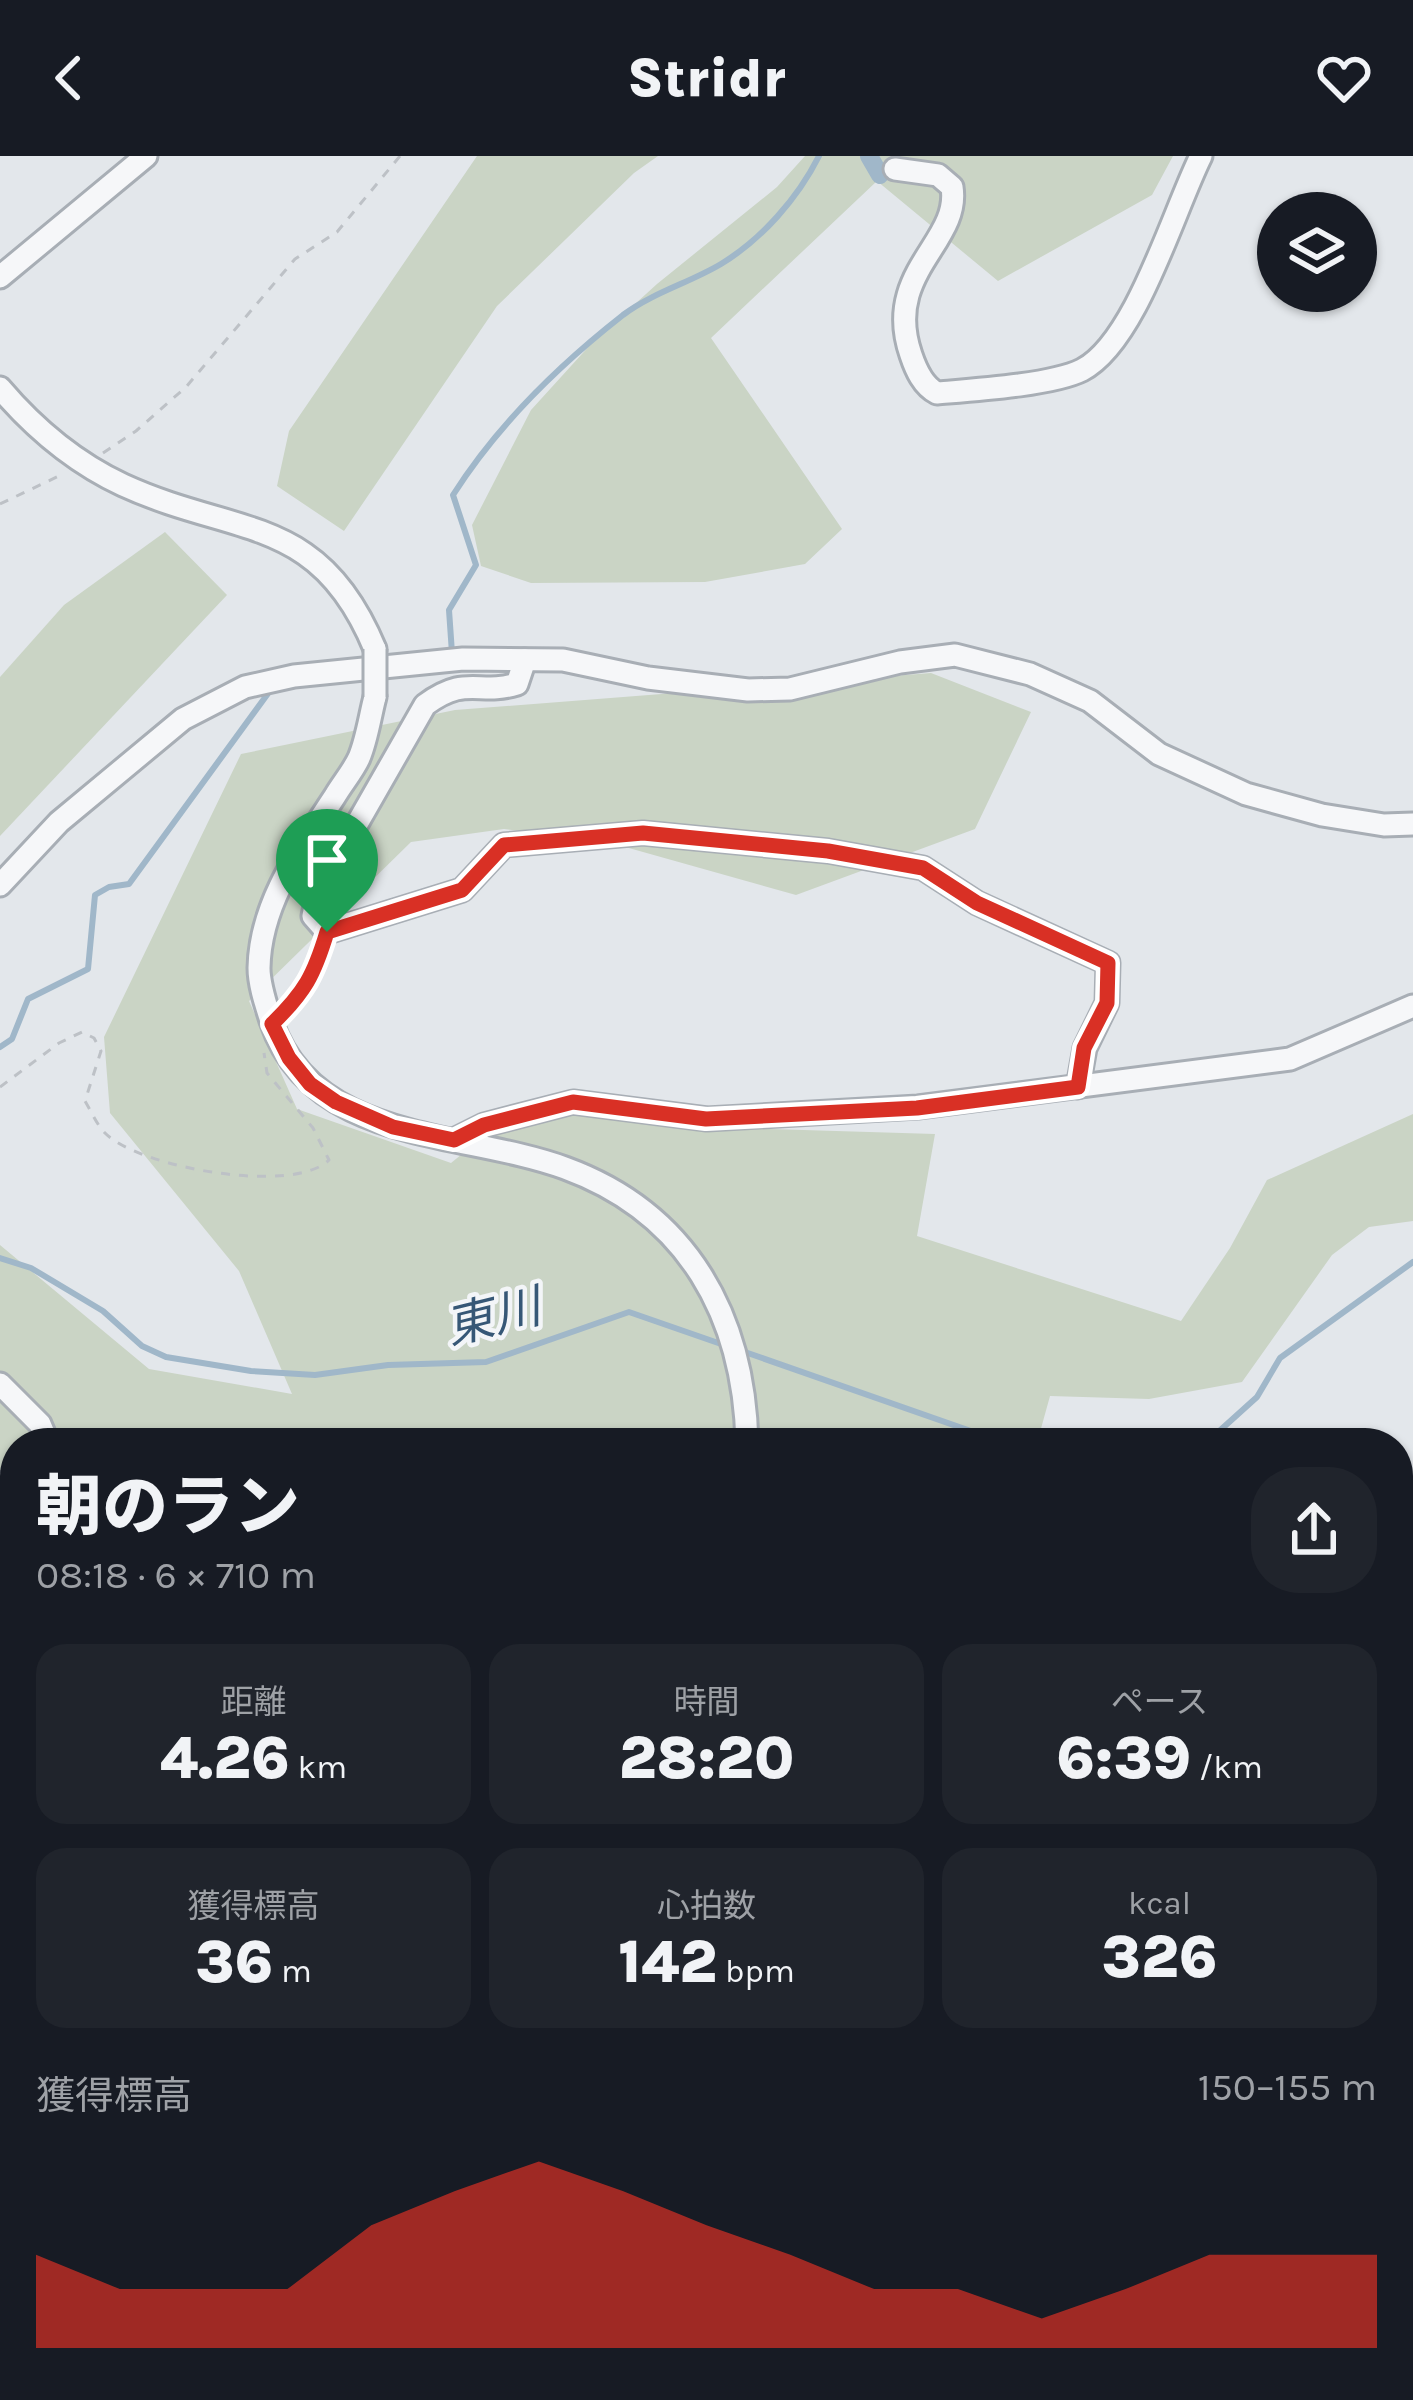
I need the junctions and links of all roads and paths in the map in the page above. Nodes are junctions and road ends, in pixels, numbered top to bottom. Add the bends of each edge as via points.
1 (146, 156) edge
2 (400, 156) edge
3 (1201, 156) edge
4 (895, 169) dead end
5 (0, 277) edge
6 (0, 388) edge
7 (85, 465) junction
8 (0, 504) edge
9 (524, 660) junction
10 (1413, 824) edge
11 (0, 885) edge
12 (327, 932) junction
13 (1413, 1006) edge
14 (272, 1024) junction
15 (0, 1087) edge
16 (1078, 1087) junction
17 (454, 1140) junction
18 (0, 1384) edge
19 (42, 1428) edge
20 (746, 1428) edge

1 - 5 street
2 - 7 path via 337,232 295,259 186,388
3 - 4 street via 1134,309 1099,359 1056,378 938,393 913,360 904,316 914,273 954,196 938,175
6 - 7 street
7 - 8 path
7 - 14 street, bridge via 265,532 314,560 338,579 375,649 375,697 359,758 271,908 259,971
9 - 10 street via 748,690 956,655 1030,674 1090,701 1159,754 1246,794 1322,815
9 - 11 street via 463,658 244,687 183,719 59,822
9 - 12 street via 517,684 467,684 425,704 317,892 313,916
12 - 14 path via 302,995
12 - 16 street via 462,890 504,845 643,833 923,868 977,903 1108,963 1107,1003 1084,1048
13 - 16 street via 1290,1059
14 - 15 path via 266,1073 313,1128 329,1160 318,1170 208,1173 106,1135 85,1101 100,1051 82,1032
14 - 17 street via 310,1084 336,1102 393,1127
16 - 17 street via 917,1108 706,1119 573,1102
17 - 20 street via 597,1181 670,1235 723,1316
18 - 19 street

